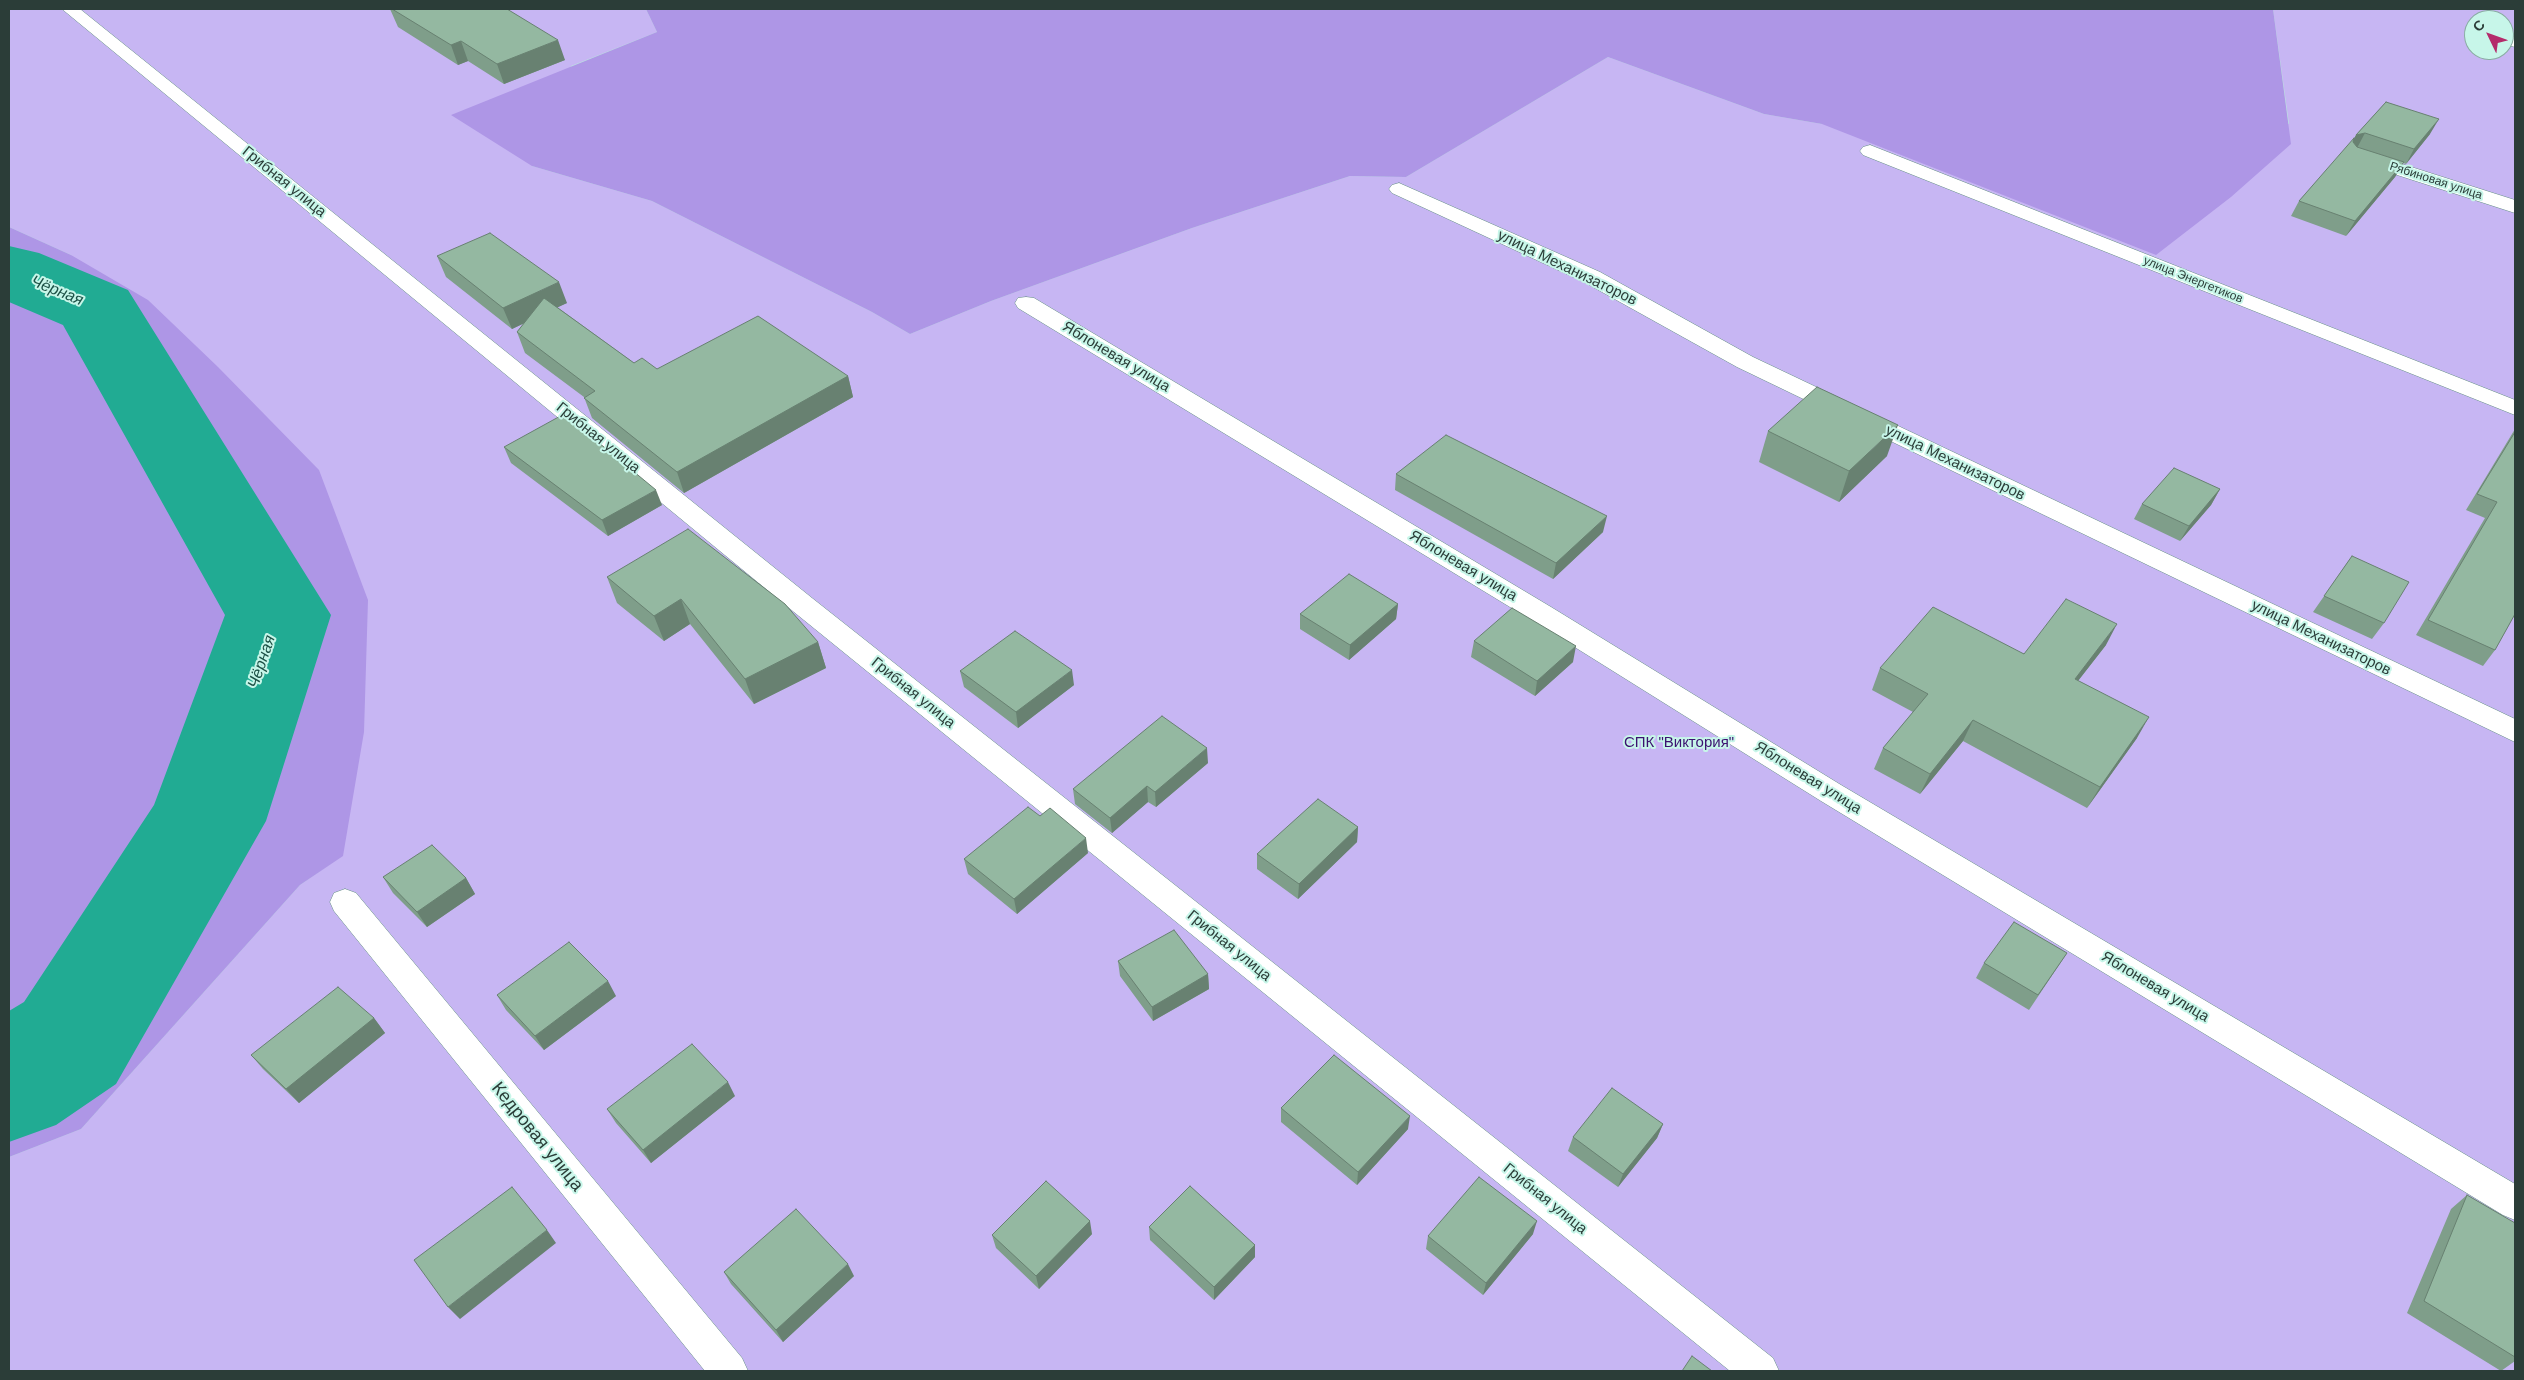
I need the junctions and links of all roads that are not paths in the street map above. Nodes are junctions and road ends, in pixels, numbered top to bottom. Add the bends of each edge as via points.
1 (70, 9) edge
2 (1870, 151) dead end
3 (2356, 156) edge
4 (1399, 189) dead end
5 (2515, 207) edge
6 (1026, 303) dead end
7 (2515, 408) edge
8 (2515, 730) edge
9 (345, 902) dead end
10 (2515, 1203) edge
11 (729, 1371) edge
12 (1760, 1371) edge

1 - 12 street, Грибная улица via 827,623
2 - 7 street, улица Энергетиков
3 - 5 street, Рябиновая улица
4 - 8 street, улица Механизаторов via 1592,277 1745,362
6 - 10 street, Яблоневая улица via 1542,614 1831,793
9 - 11 street, Кедровая улица

